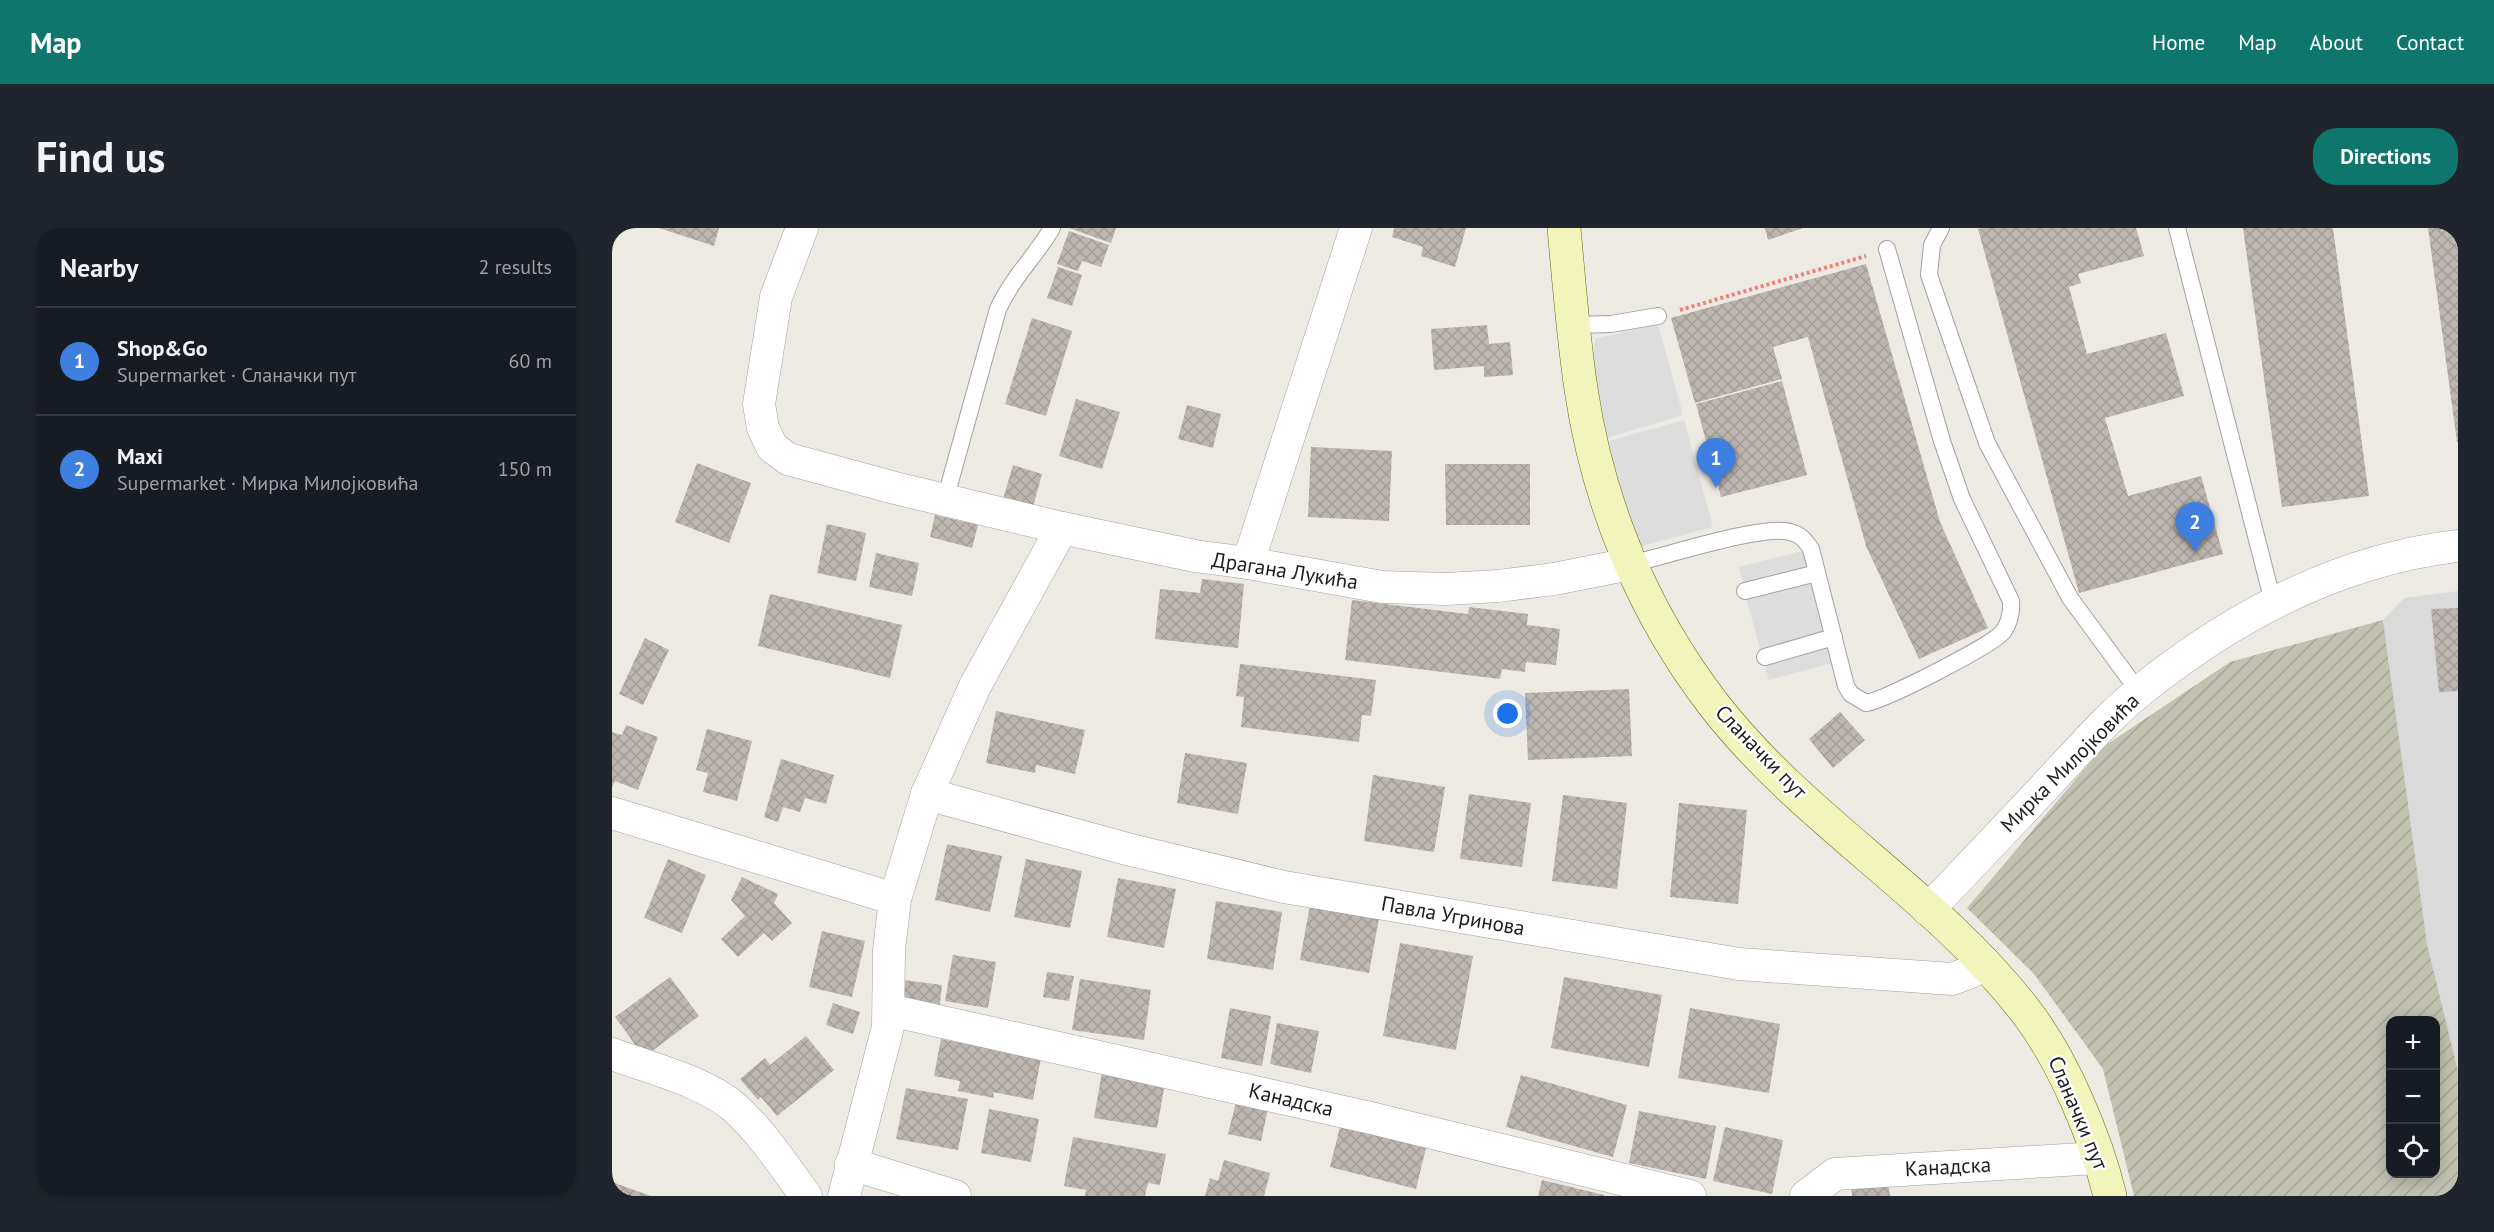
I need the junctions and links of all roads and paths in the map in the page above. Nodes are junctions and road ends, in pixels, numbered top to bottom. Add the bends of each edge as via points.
1 (802, 228) edge
2 (1052, 228) edge
3 (1356, 228) edge
4 (1564, 228) edge
5 (1941, 228) edge
6 (2177, 228) edge
7 (1887, 249) joint
8 (1658, 316) joint
9 (1573, 325) junction
10 (945, 500) junction
11 (1062, 528) junction
12 (2458, 546) edge
13 (1248, 563) junction
14 (1629, 564) junction
15 (1817, 573) junction
16 (1745, 591) dead end
17 (2273, 602) junction
18 (1834, 637) junction
19 (1765, 657) dead end
20 (2139, 692) junction
21 (927, 794) junction
22 (612, 813) edge
23 (896, 899) junction
24 (1928, 910) junction
25 (1984, 962) junction
26 (890, 1010) junction
27 (612, 1054) edge
28 (2098, 1158) junction
29 (851, 1164) junction
30 (806, 1196) edge
31 (844, 1196) edge
32 (955, 1196) edge
33 (1690, 1196) edge
34 (1806, 1196) edge
35 (2110, 1196) edge

1 - 10 street, Драгана Лукића via 776,297 759,404 763,428 772,447 788,459
2 - 10 lane via 1013,279 998,309
3 - 13 street
4 - 9 street, Сланачки пут
5 - 20 lane via 1932,245 1929,275 1987,443 2070,598
6 - 17 lane
7 - 8 path
7 - 18 lane via 1942,441 1962,499 2011,601 2012,614 2001,634 1892,695 1866,704 1846,686
8 - 9 lane via 1611,324
9 - 14 street, Сланачки пут via 1591,438
10 - 11 street, Драгана Лукића
11 - 13 street, Драгана Лукића
11 - 21 street via 975,686
12 - 17 street, Мирка Милојковића via 2375,562
13 - 14 street, Драгана Лукића via 1382,587 1446,589 1554,579
14 - 15 lane via 1777,530 1802,537 1811,549
14 - 24 street, Сланачки пут via 1682,659 1734,728 1796,792
15 - 16 lane
15 - 18 lane
17 - 20 street, Мирка Милојковића via 2201,646
18 - 19 lane
20 - 24 street, Мирка Милојковића
21 - 23 street
21 - 25 street, Павла Угринова via 1126,849 1284,887 1728,962 1952,979
22 - 23 street
23 - 26 street via 889,950
24 - 25 street, Сланачки пут
25 - 28 street, Сланачки пут via 2047,1041
26 - 29 street
26 - 33 street, Канадска via 1371,1118
27 - 30 street via 710,1091 734,1107
28 - 34 street, Канадска via 1835,1174
28 - 35 street, Сланачки пут
29 - 31 street
29 - 32 street

